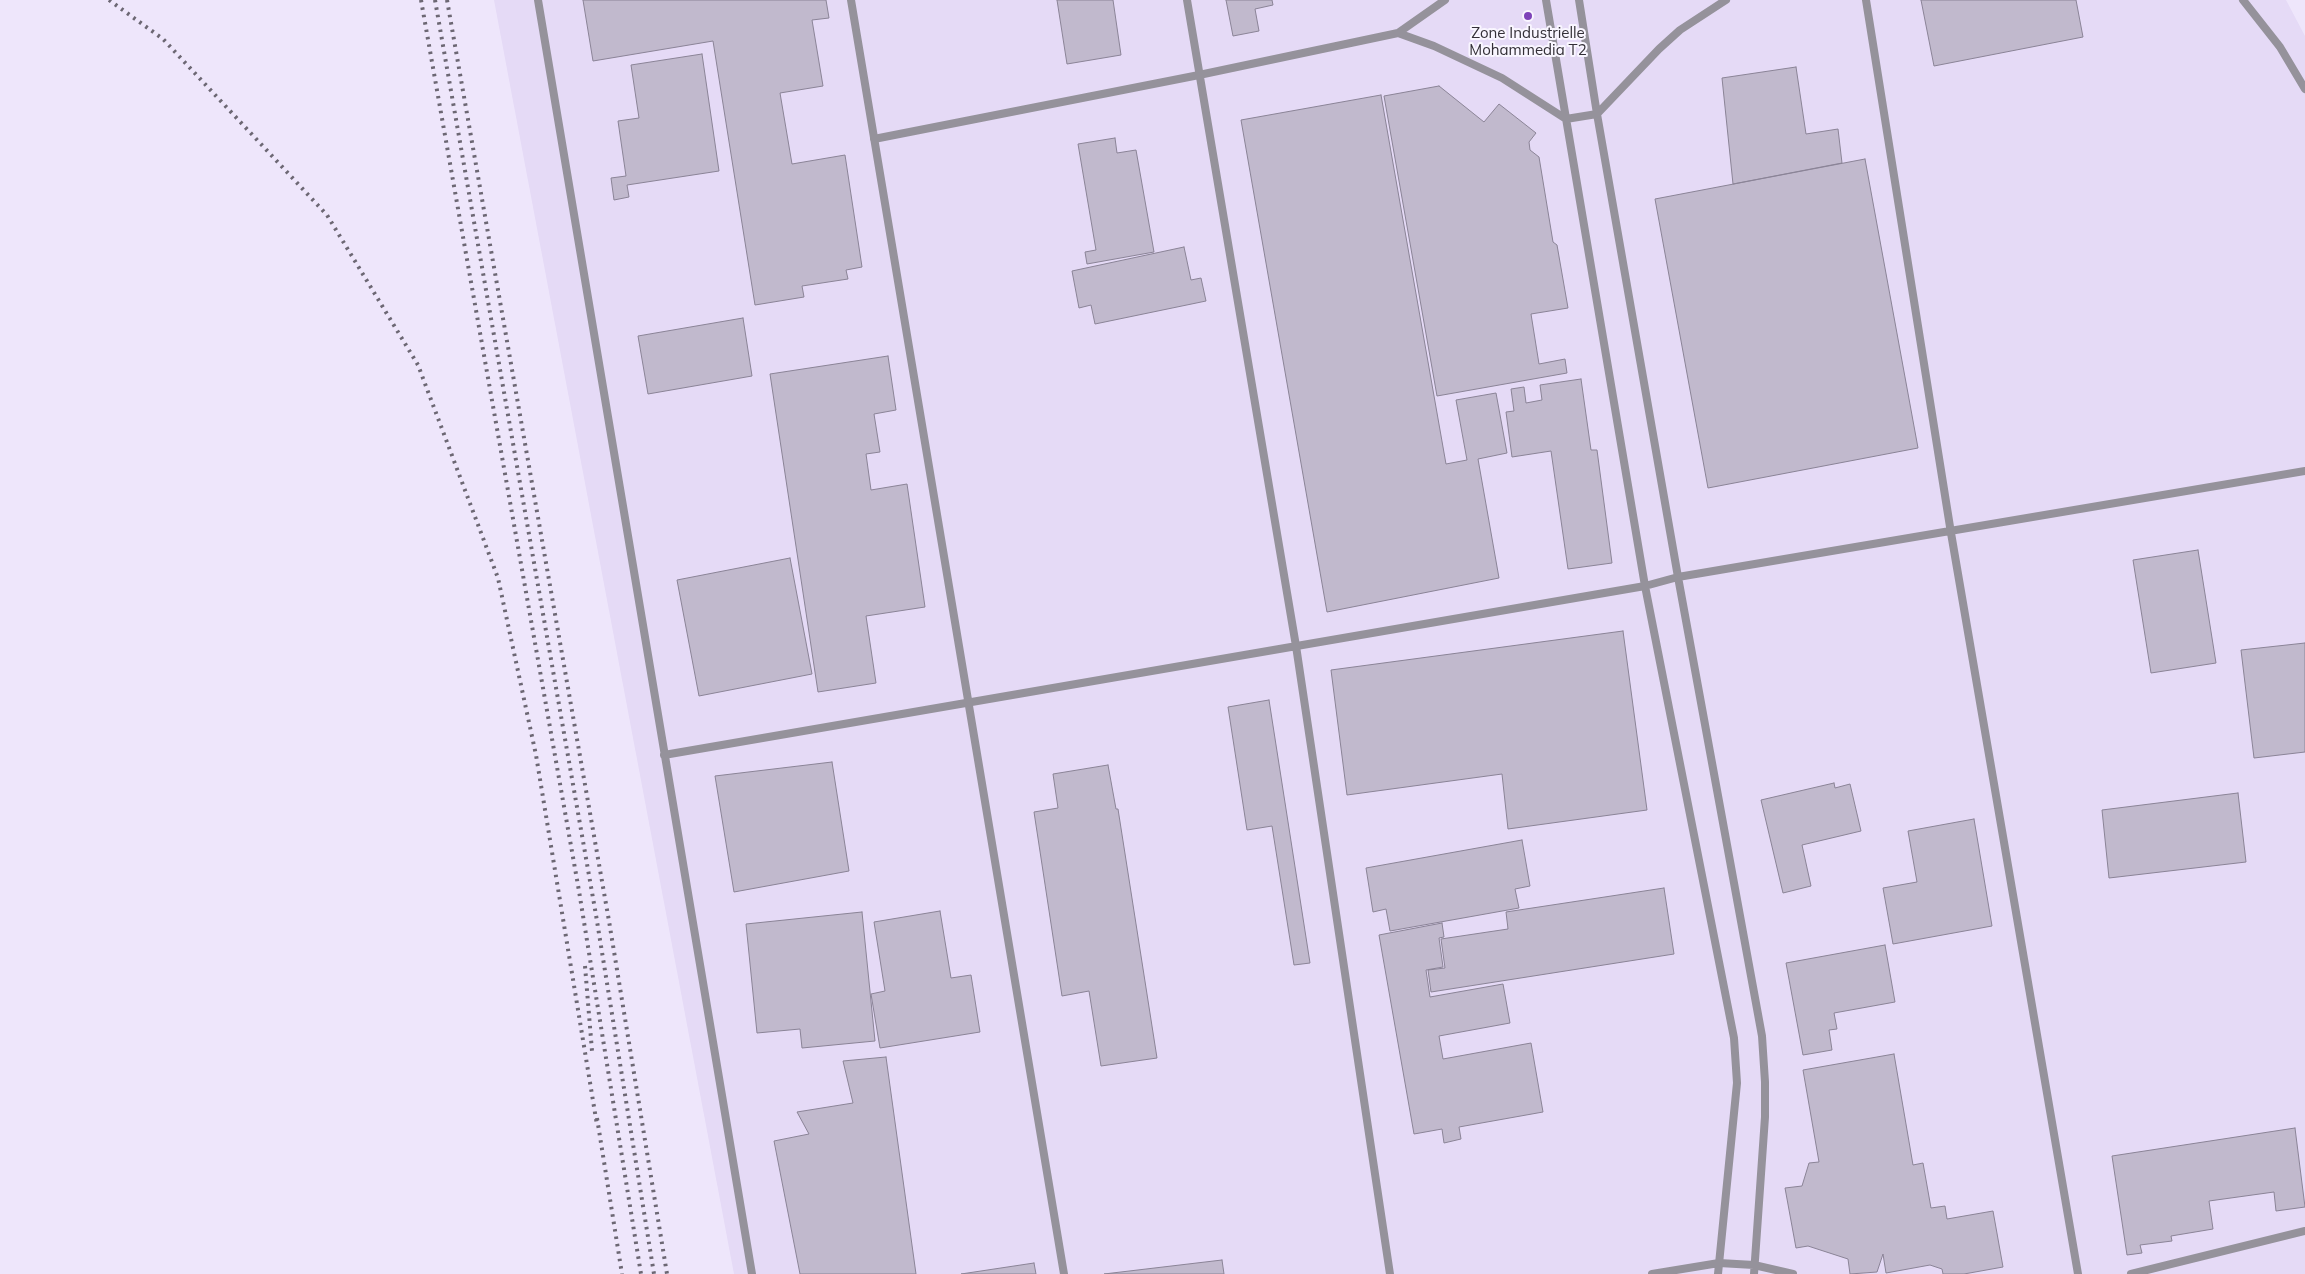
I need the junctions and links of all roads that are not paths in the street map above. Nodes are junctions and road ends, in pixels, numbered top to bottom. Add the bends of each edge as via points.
1 (538, 0) edge
2 (851, 0) edge
3 (1187, 0) edge
4 (1445, 0) edge
5 (1546, 0) edge
6 (1579, 0) edge
7 (1726, 0) edge
8 (1866, 0) edge
9 (2243, 0) edge
10 (1398, 33) junction
11 (1200, 75) junction
12 (2305, 89) edge
13 (1597, 114) junction
14 (1566, 119) junction
15 (874, 139) junction
16 (2305, 471) edge
17 (1951, 533) junction
18 (1678, 577) junction
19 (1645, 586) junction
20 (1296, 646) junction
21 (968, 702) junction
22 (664, 755) junction
23 (2305, 1231) edge
24 (1719, 1263) junction
25 (1754, 1265) junction
26 (752, 1274) edge
27 (1064, 1274) edge
28 (1390, 1274) edge
29 (1652, 1274) edge
30 (1718, 1274) edge
31 (1754, 1274) edge
32 (1793, 1274) edge
33 (2078, 1274) edge
34 (2131, 1274) edge

1 - 22 lane
2 - 15 lane
3 - 11 lane
4 - 10 lane
5 - 14 lane
6 - 13 lane
7 - 13 lane via 1680,30
8 - 17 lane
9 - 12 lane via 2280,47
10 - 11 lane
10 - 14 lane via 1460,57 1502,78
11 - 15 lane
11 - 20 lane
13 - 14 lane
13 - 18 lane
14 - 19 lane
15 - 21 lane
16 - 17 lane
17 - 18 lane
17 - 33 lane
18 - 19 lane
18 - 25 lane via 1762,1036 1765,1116
19 - 20 lane
19 - 24 lane via 1734,1038 1735,1120
20 - 21 lane
20 - 28 lane
21 - 22 lane
21 - 27 lane
22 - 26 lane
23 - 34 lane
24 - 25 lane
24 - 29 lane
24 - 30 lane
25 - 31 lane
25 - 32 lane

